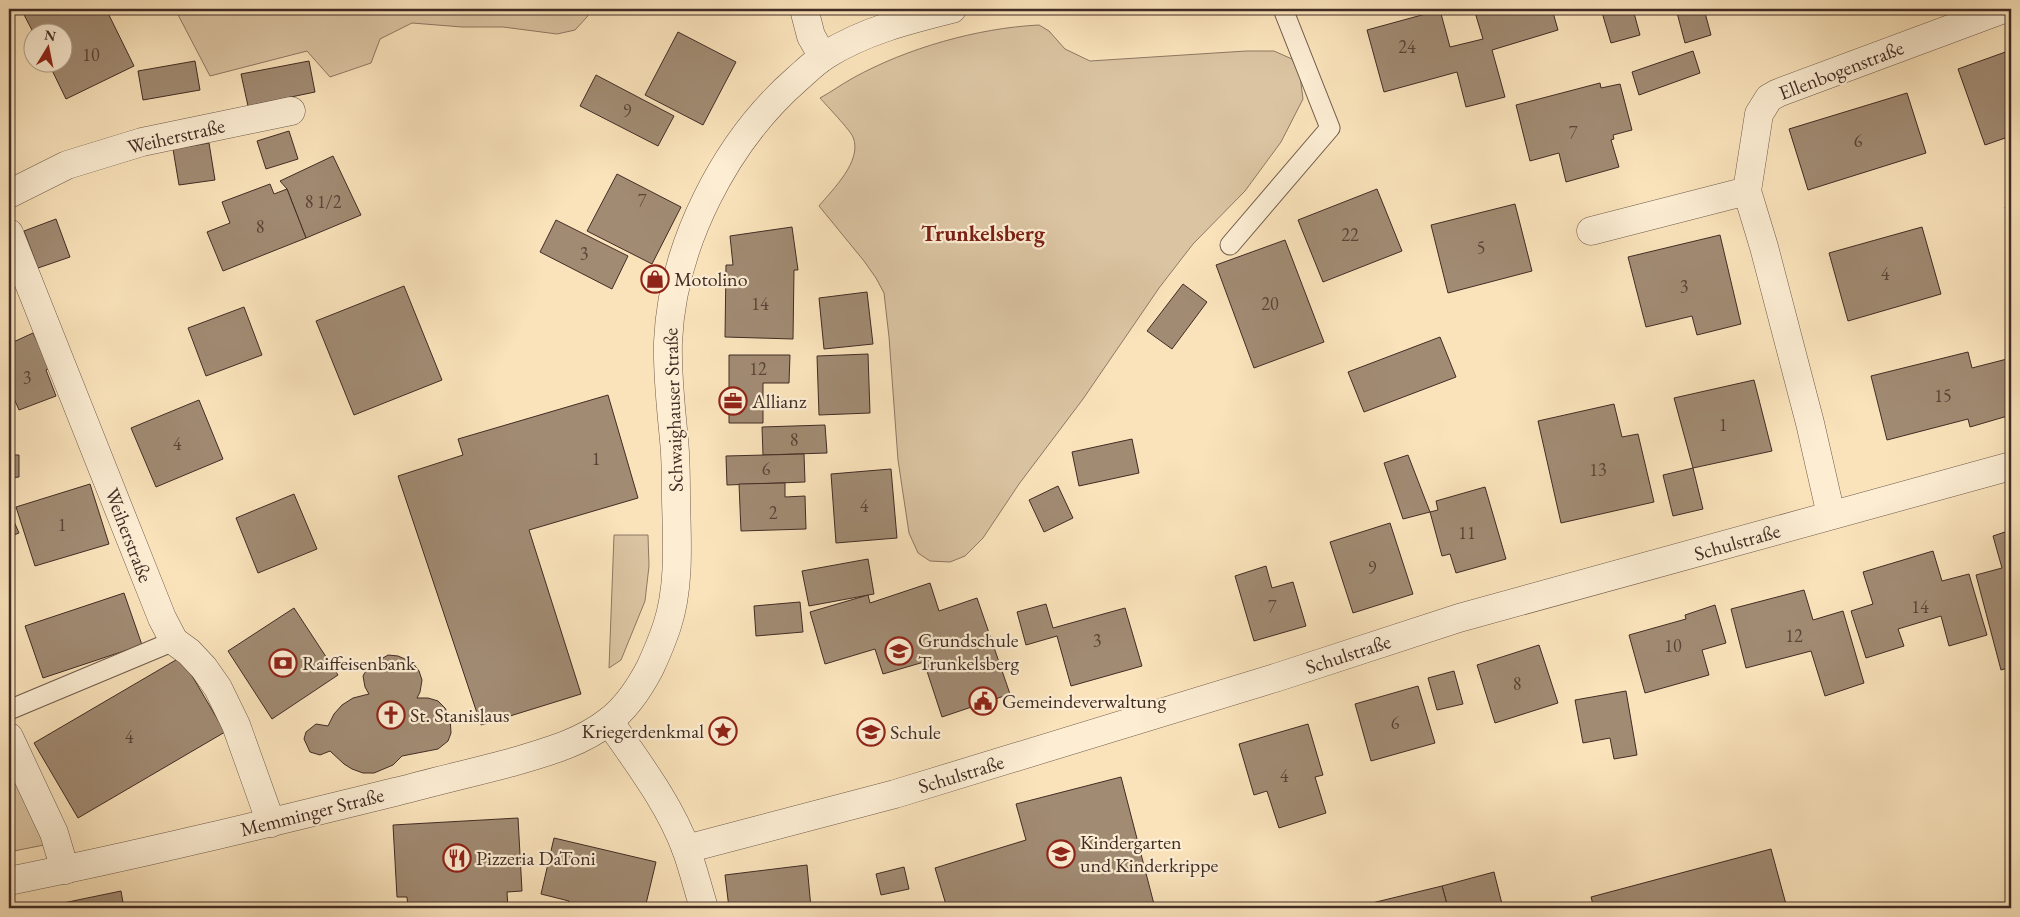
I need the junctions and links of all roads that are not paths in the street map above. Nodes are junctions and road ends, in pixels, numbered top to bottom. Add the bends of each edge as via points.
1 (804, 9) edge
2 (952, 9) edge
3 (1283, 9) edge
4 (2004, 9) edge
5 (823, 57) junction
6 (291, 111) dead end
7 (1747, 191) junction
8 (9, 194) edge
9 (1591, 231) dead end
10 (9, 233) edge
11 (1230, 245) dead end
12 (2011, 466) edge
13 (1831, 515) junction
14 (174, 641) junction
15 (9, 710) edge
16 (609, 722) junction
17 (9, 738) edge
18 (271, 823) junction
19 (686, 849) junction
20 (65, 870) junction
21 (9, 881) edge
22 (704, 908) edge

1 - 5 street via 811,36
2 - 5 street, Schwaighauser Straße via 863,35
3 - 11 lane via 1330,128
4 - 7 street, Ellenbogenstraße via 1769,98 1759,114
5 - 16 street, Schwaighauser Straße via 758,118 731,154 717,176 683,259 670,316 668,346 675,445 677,542 674,590 668,624 644,679 624,708
6 - 8 street, Weiherstraße via 142,142 67,165
7 - 9 street
7 - 13 street, Ellenbogenstraße via 1808,413
10 - 14 street, Weiherstraße via 162,618
12 - 13 street, Schulstraße
13 - 19 street, Schulstraße via 1459,618 895,794
14 - 15 lane
14 - 18 street, Weiherstraße via 204,668 218,688 236,726
16 - 18 street, Memminger Straße via 553,750
16 - 19 street via 662,801
17 - 20 street via 54,833
18 - 20 street, Memminger Straße
19 - 22 street
20 - 21 street, Memminger Straße

